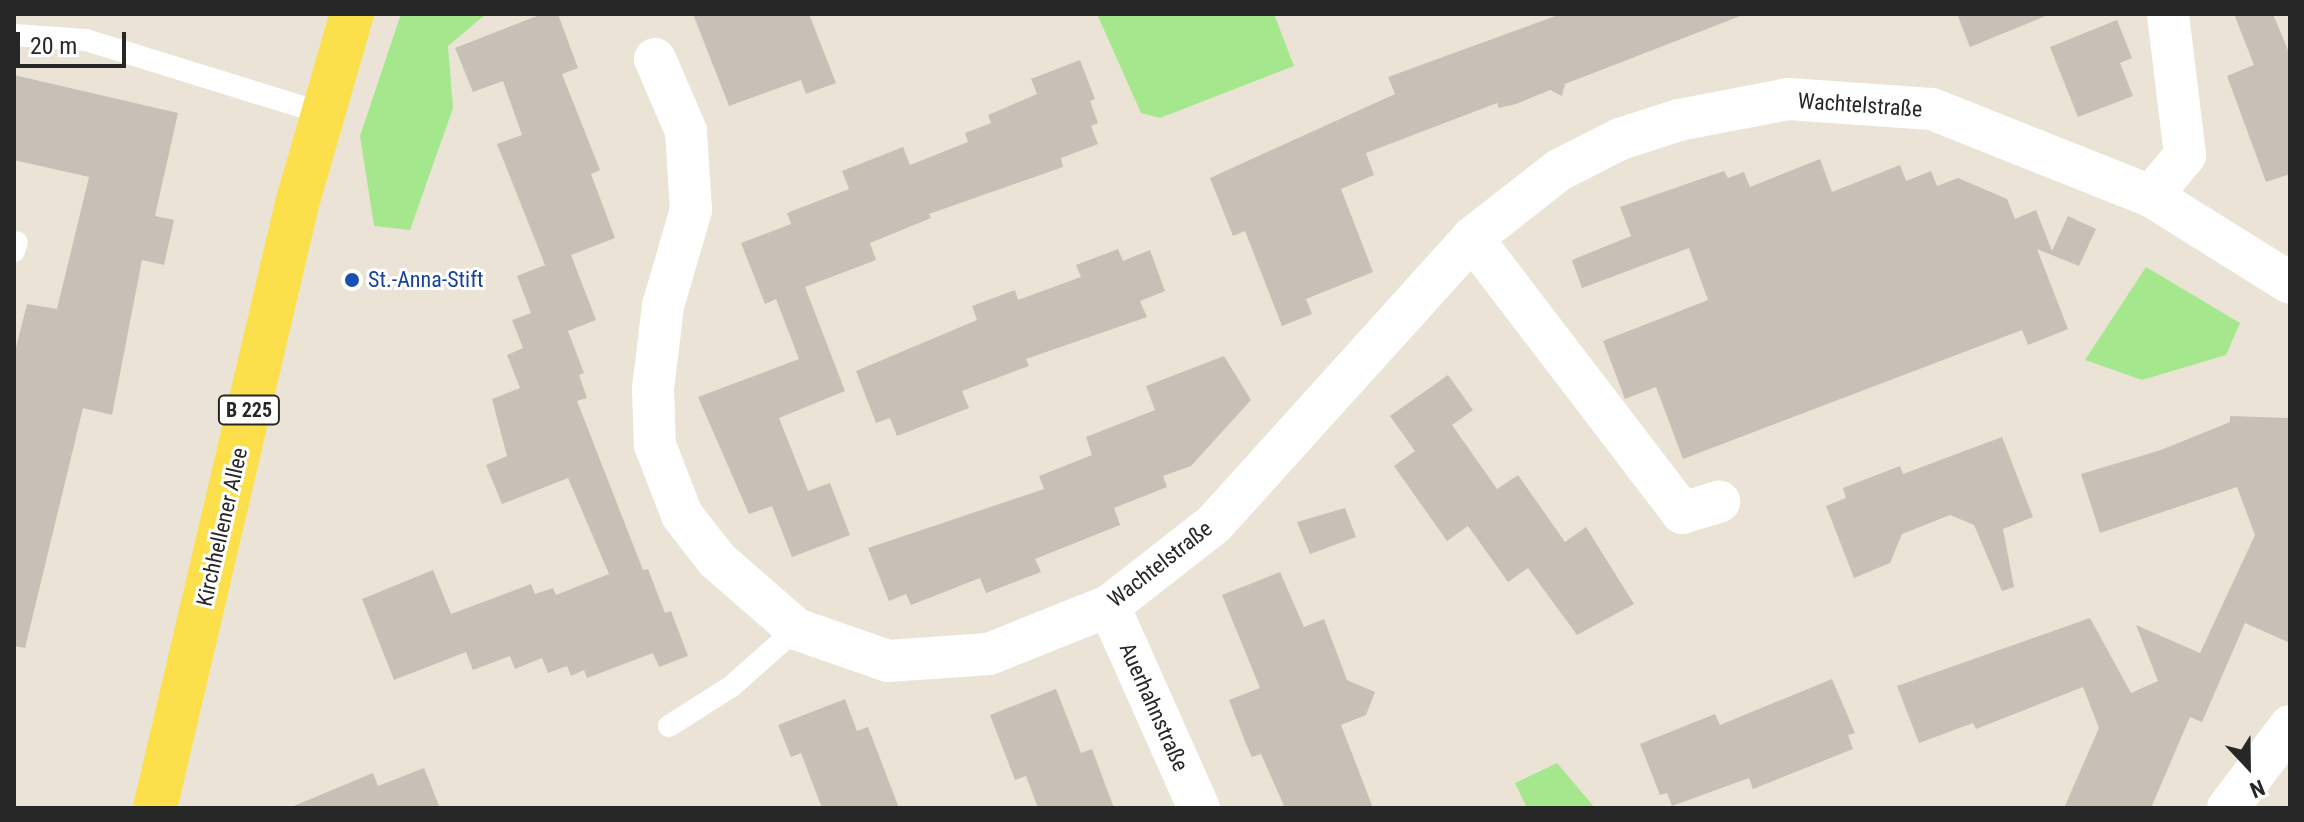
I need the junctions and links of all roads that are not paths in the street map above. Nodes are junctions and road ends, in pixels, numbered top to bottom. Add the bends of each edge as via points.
1 (352, 14) edge
2 (2168, 14) edge
3 (14, 35) edge
4 (655, 59) dead end
5 (322, 113) junction
6 (2151, 196) junction
7 (1472, 238) junction
8 (2290, 283) edge
9 (1719, 502) dead end
10 (1109, 606) junction
11 (796, 629) junction
12 (669, 726) dead end
13 (2290, 726) edge
14 (2231, 807) edge
15 (155, 808) edge
16 (1199, 808) edge

1 - 5 main road, Kirchhellener Allee / B 225
2 - 6 street via 2185,155
3 - 5 lane via 86,40
4 - 11 street, Wachtelstraße via 686,131 691,210 663,306 653,389 655,445 682,515 717,560
5 - 15 main road, Kirchhellener Allee / B 225
6 - 7 street, Wachtelstraße via 1932,109 1788,99 1620,139 1559,170
6 - 8 street, Wachtelstraße
7 - 9 street via 1682,513
7 - 10 street, Wachtelstraße via 1214,524
10 - 11 street, Wachtelstraße via 989,654 888,661
10 - 16 street, Auerhahnstraße
11 - 12 lane via 732,686
13 - 14 street

